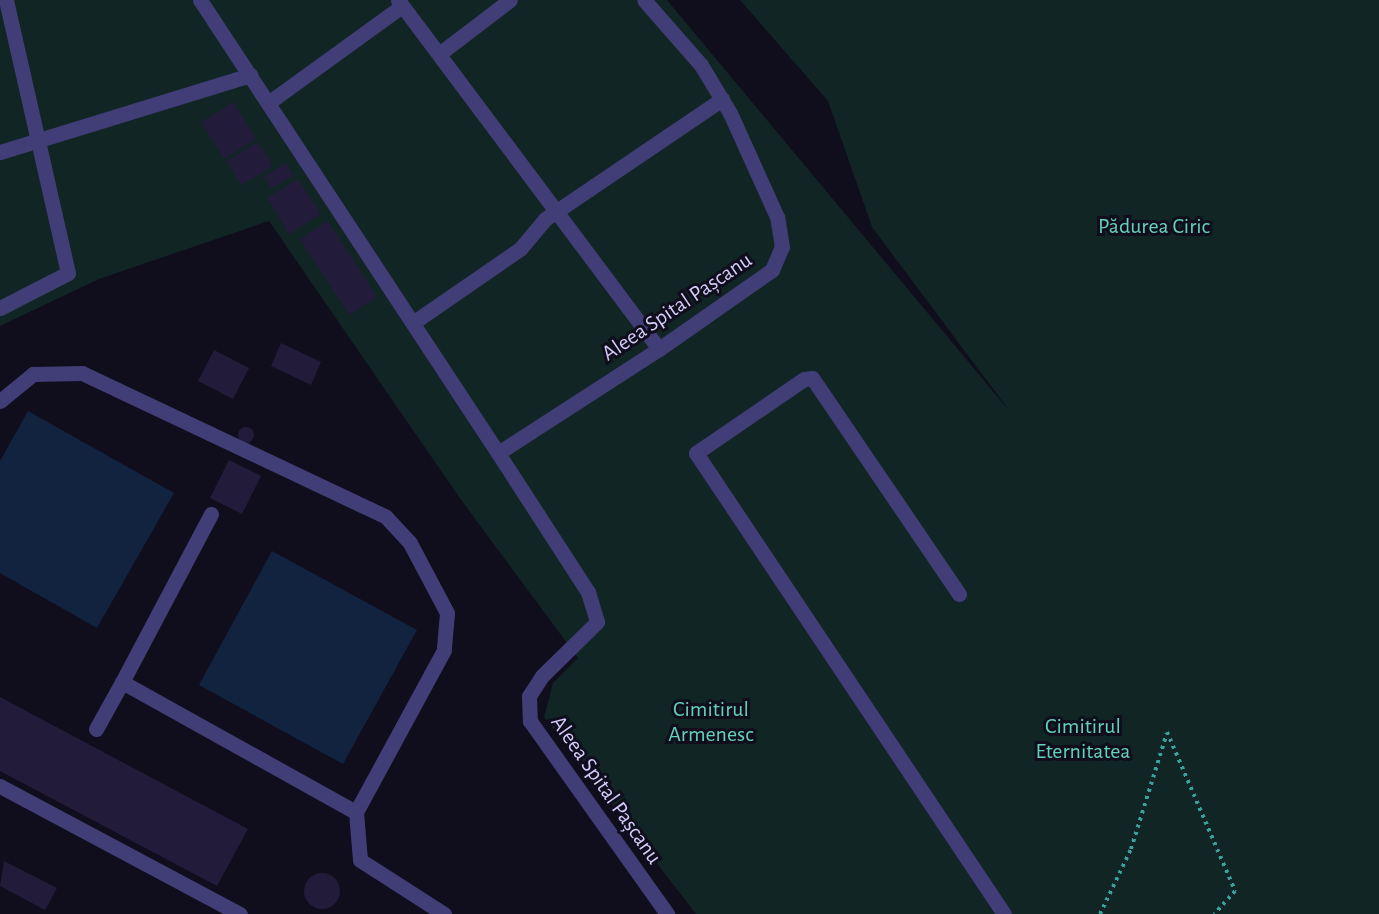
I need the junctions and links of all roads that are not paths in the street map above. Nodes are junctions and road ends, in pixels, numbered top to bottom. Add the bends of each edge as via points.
1 (6, 0) edge
2 (200, 0) edge
3 (510, 0) edge
4 (644, 0) edge
5 (400, 3) edge
6 (439, 54) junction
7 (250, 75) junction
8 (722, 99) junction
9 (268, 102) junction
10 (38, 143) junction
11 (0, 152) edge
12 (557, 212) junction
13 (0, 308) edge
14 (414, 322) junction
15 (659, 349) junction
16 (0, 401) edge
17 (498, 453) junction
18 (211, 514) dead end
19 (959, 594) dead end
20 (122, 682) junction
21 (96, 729) dead end
22 (0, 786) edge
23 (356, 812) junction
24 (240, 914) edge
25 (444, 914) edge
26 (667, 914) edge
27 (1004, 914) edge

1 - 10 lane
2 - 7 lane, Aleea Spital Pașcanu
3 - 6 lane
4 - 8 lane, Aleea Spital Pașcanu via 701,65
5 - 6 lane
5 - 9 lane
6 - 12 lane
7 - 9 lane, Aleea Spital Pașcanu
7 - 10 lane
8 - 12 lane
8 - 15 lane, Aleea Spital Pașcanu via 777,217 782,247 772,270
9 - 14 lane, Aleea Spital Pașcanu
10 - 11 lane
10 - 13 lane via 68,273
12 - 14 lane via 545,219 520,249
12 - 15 lane
14 - 17 lane, Aleea Spital Pașcanu
15 - 17 lane, Aleea Spital Pașcanu
16 - 23 lane via 33,374 82,373 386,517 410,543 447,613 444,650
17 - 26 lane, Aleea Spital Pașcanu via 588,592 597,622 542,676 529,696 530,722
18 - 20 lane
19 - 27 lane via 812,378 804,379 696,453
20 - 21 lane
20 - 23 lane
22 - 24 lane
23 - 25 lane via 360,860

